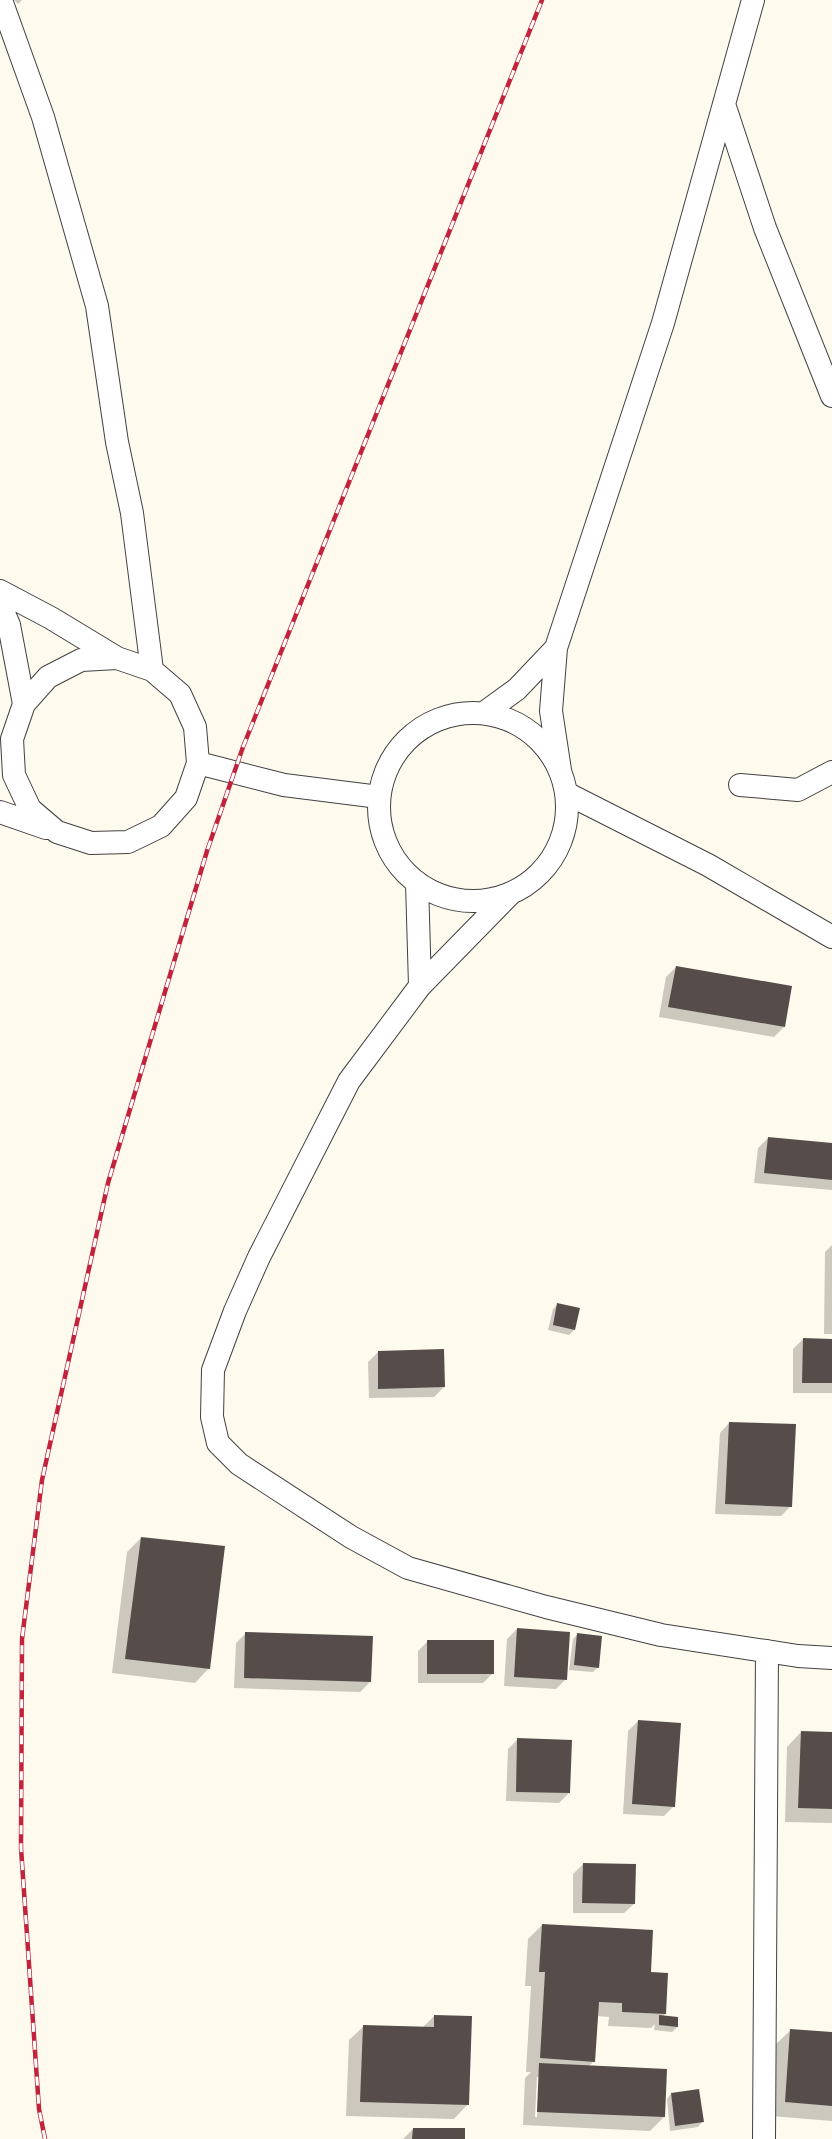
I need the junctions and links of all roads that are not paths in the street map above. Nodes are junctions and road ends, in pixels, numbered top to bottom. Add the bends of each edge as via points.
1 (1, 0) edge
2 (753, 0) edge
3 (724, 104) junction
4 (832, 396) edge
5 (0, 591) edge
6 (0, 604) edge
7 (556, 648) junction
8 (117, 658) junction
9 (152, 670) junction
10 (24, 704) junction
11 (484, 714) junction
12 (6, 742) edge
13 (198, 764) junction
14 (560, 770) junction
15 (832, 772) edge
16 (740, 785) dead end
17 (566, 793) junction
18 (379, 797) junction
19 (0, 812) edge
20 (57, 832) junction
21 (417, 883) junction
22 (510, 894) junction
23 (832, 937) edge
24 (420, 986) junction
25 (767, 1651) junction
26 (832, 1658) edge
27 (764, 2139) edge

1 - 9 street via 43,117 97,306 117,442 132,513
2 - 3 street
3 - 4 street via 764,228
3 - 7 street via 663,323
5 - 8 street
6 - 10 street via 9,625
7 - 11 street via 517,689
7 - 14 street via 551,711
8 - 9 street
8 - 10 street via 81,660 48,677
9 - 13 street via 180,694 183,700 195,727
10 - 12 street
11 - 14 street via 508,720 530,732 547,749
11 - 18 street via 460,714 436,721 415,733 398,751 386,773
12 - 20 street via 14,775 30,809
13 - 18 street via 284,785
13 - 20 street via 186,798 161,826 128,842 91,843
14 - 17 street
15 - 16 street via 798,790
17 - 22 street via 567,818 558,847 548,863 531,881
17 - 23 street via 708,865
18 - 21 street via 380,821 386,845 399,866
19 - 20 street
21 - 22 street via 438,895 462,901 486,901
21 - 24 street
22 - 24 street
24 - 25 street via 349,1081 259,1257 213,1370 212,1417 218,1443 239,1464 258,1477 350,1537 408,1568 546,1607 661,1635
25 - 26 street
25 - 27 street

